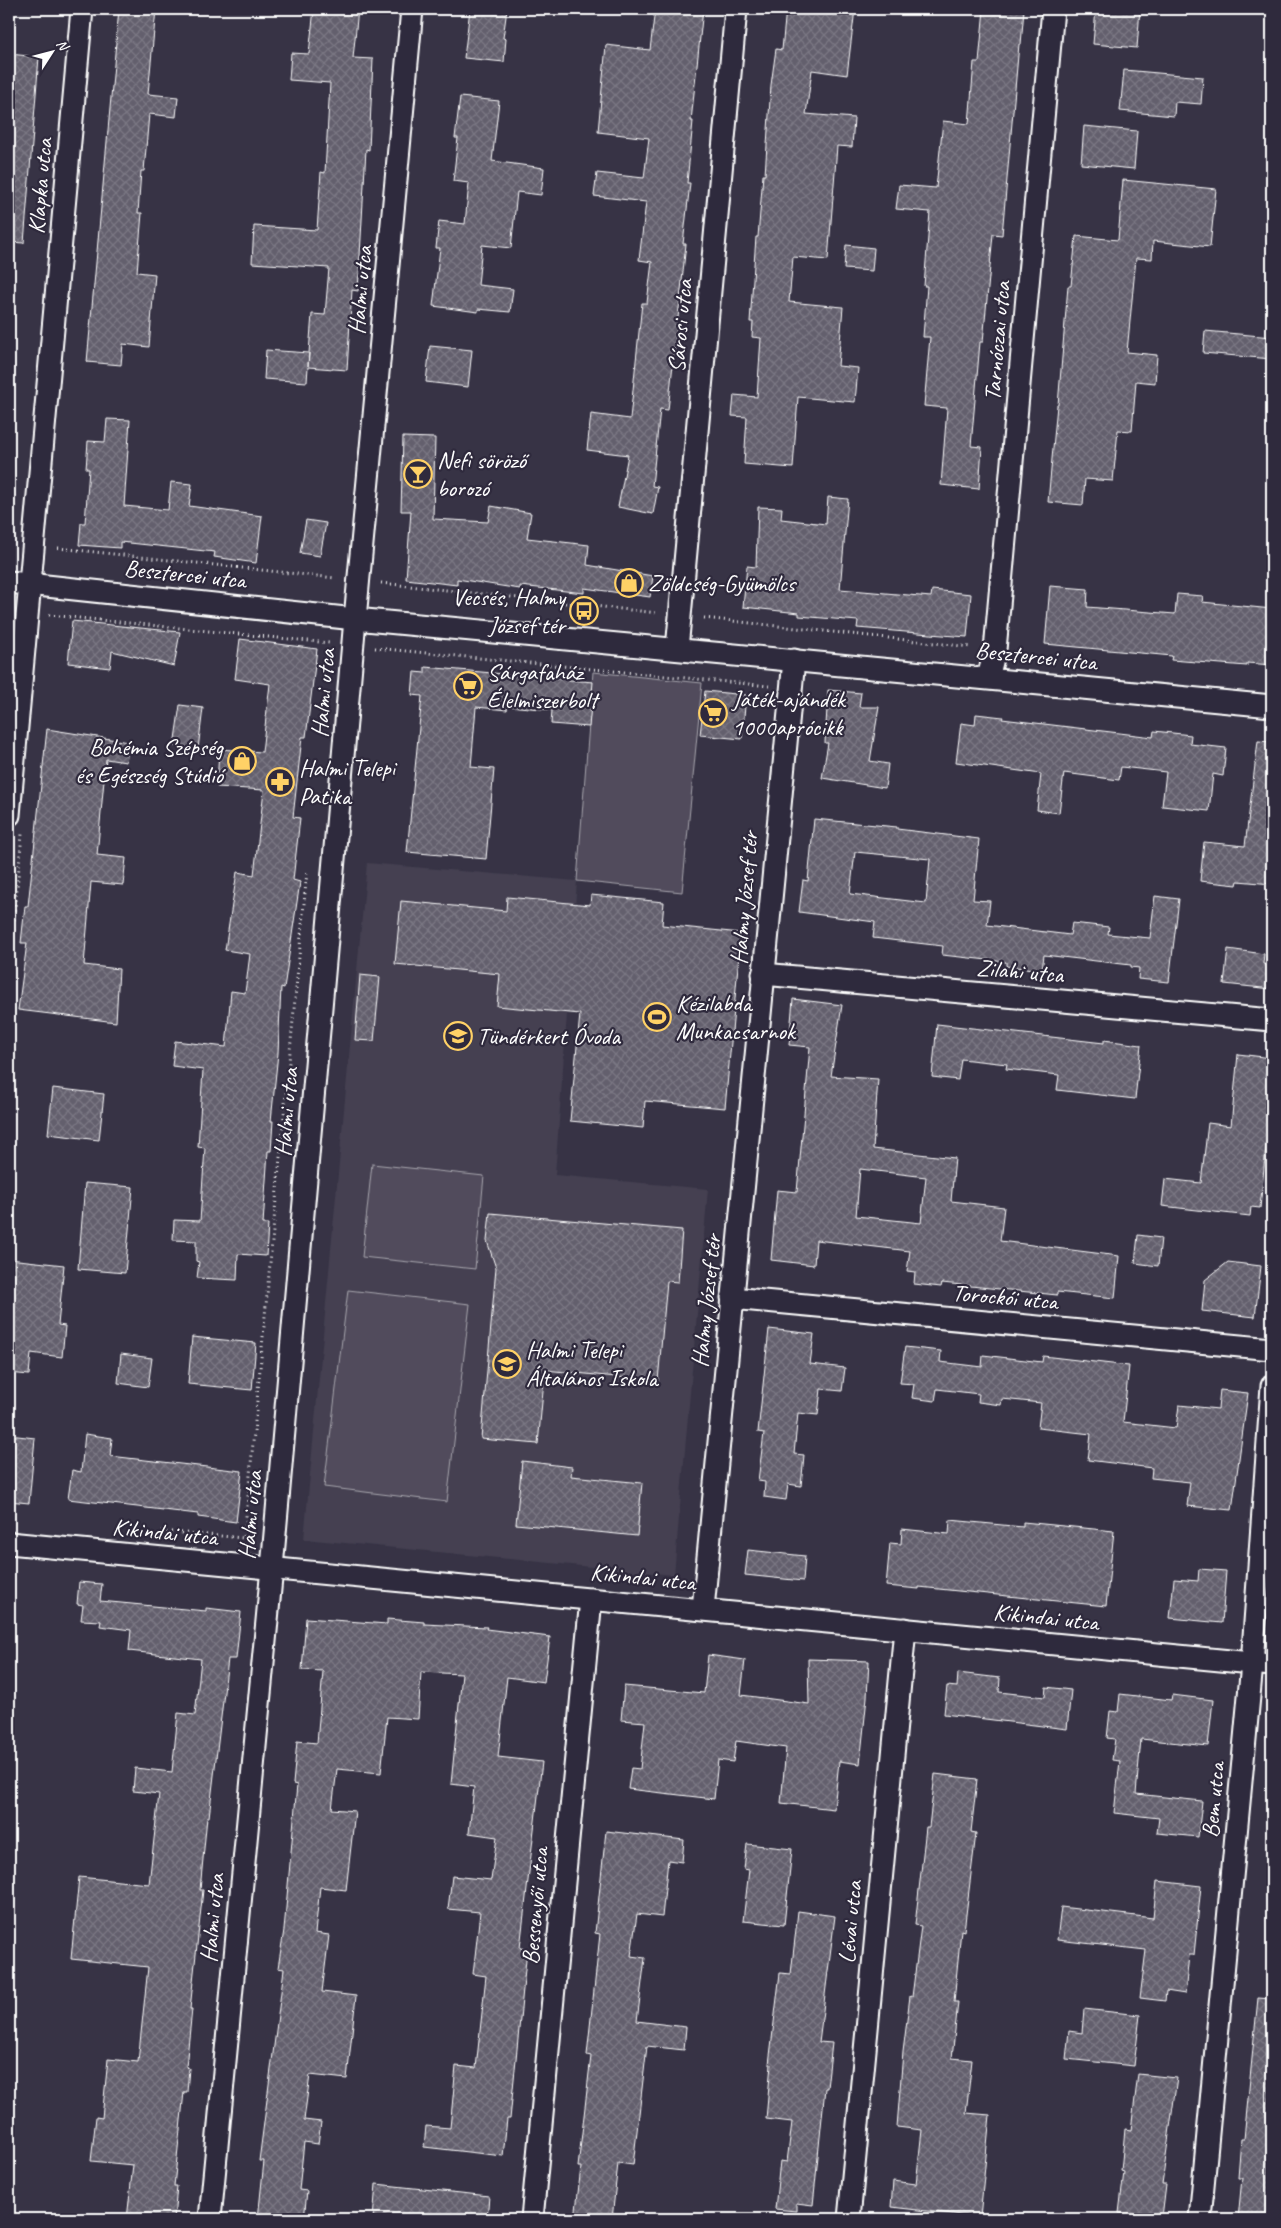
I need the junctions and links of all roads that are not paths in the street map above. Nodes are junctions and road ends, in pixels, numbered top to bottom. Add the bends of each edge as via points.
1 (82, 9) edge
2 (412, 9) edge
3 (736, 9) edge
4 (1053, 9) edge
5 (19, 583) edge
6 (355, 619) junction
7 (677, 649) junction
8 (794, 660) junction
9 (988, 678) junction
10 (1272, 706) edge
11 (9, 815) edge
12 (763, 974) junction
13 (1272, 1020) edge
14 (732, 1298) junction
15 (1272, 1349) edge
16 (1272, 1386) edge
17 (9, 1543) edge
18 (272, 1568) junction
19 (591, 1599) junction
20 (703, 1610) junction
21 (905, 1629) junction
22 (1262, 1664) edge
23 (210, 2219) edge
24 (532, 2219) edge
25 (849, 2219) edge
26 (1200, 2219) edge

1 - 5 street, Klapka utca via 34,545
2 - 6 street, Halmi utca
3 - 7 street, Sárosi utca
4 - 9 street, Tarnóczai utca via 995,650
5 - 6 street, Besztercei utca
5 - 11 street, Klapka utca via 28,613
6 - 7 street
6 - 18 street, Halmi utca
7 - 8 street
8 - 9 street, Besztercei utca
8 - 12 street, Halmy József tér
9 - 10 street, Besztercei utca
12 - 13 street, Zilahi utca
12 - 14 street, Halmy József tér
14 - 15 street, Torockói utca
14 - 20 street, Halmy József tér
16 - 22 street, Bem utca
17 - 18 street, Kikindai utca
18 - 19 street, Kikindai utca
18 - 23 street, Halmi utca
19 - 20 street, Kikindai utca
19 - 24 street, Bessenyői utca
20 - 21 street, Kikindai utca
21 - 22 street, Kikindai utca
21 - 25 street, Lévai utca
22 - 26 street, Bem utca

